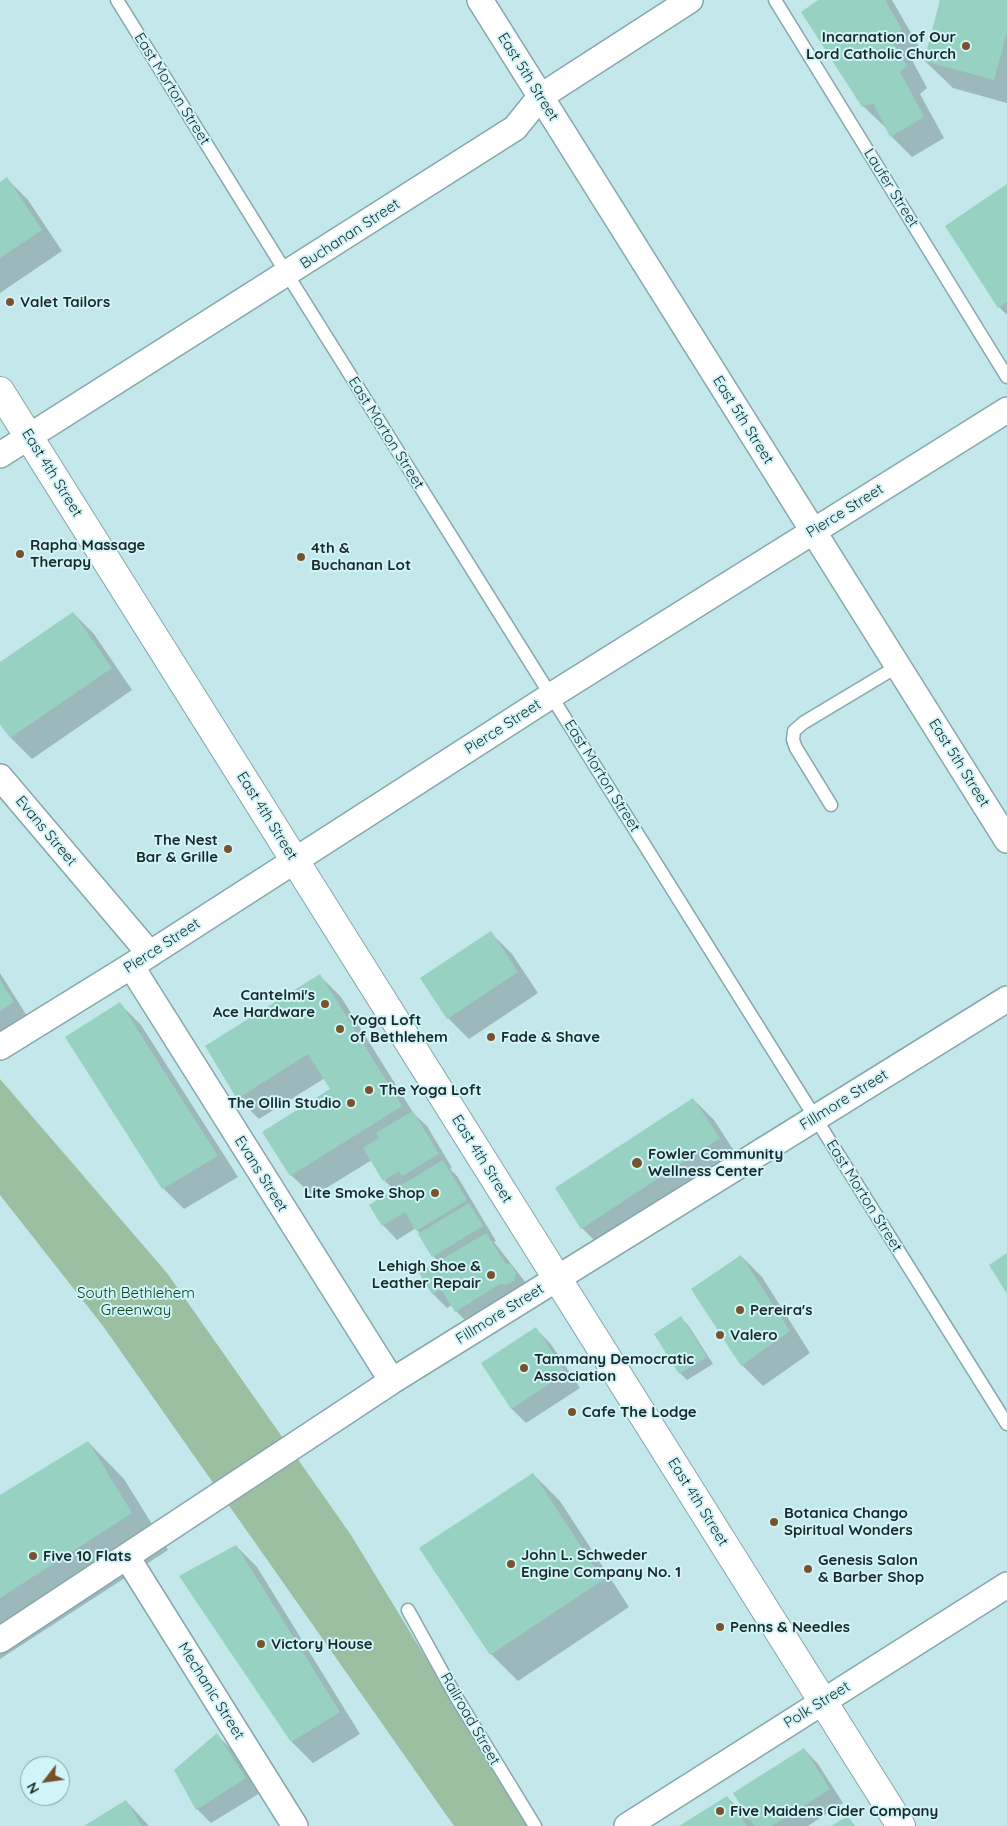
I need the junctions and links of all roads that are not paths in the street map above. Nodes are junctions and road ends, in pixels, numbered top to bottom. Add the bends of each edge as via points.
1 (117, 0) edge
2 (480, 0) edge
3 (690, 0) edge
4 (775, 0) edge
5 (540, 97) junction
6 (287, 274) junction
7 (1007, 377) edge
8 (0, 391) edge
9 (1007, 410) edge
10 (29, 438) junction
11 (0, 455) edge
12 (813, 531) junction
13 (898, 666) junction
14 (552, 696) junction
15 (0, 776) edge
16 (831, 805) dead end
17 (1007, 840) edge
18 (295, 860) junction
19 (140, 960) junction
20 (1007, 999) edge
21 (0, 1047) edge
22 (815, 1118) junction
23 (557, 1278) junction
24 (392, 1381) junction
25 (1007, 1424) edge
26 (127, 1557) junction
27 (1007, 1585) edge
28 (408, 1610) dead end
29 (0, 1640) edge
30 (822, 1701) junction
31 (295, 1826) edge
32 (535, 1826) edge
33 (627, 1826) edge
34 (901, 1826) edge

1 - 6 lane, East Morton Street
2 - 5 street, East 5th Street
3 - 5 street, Buchanan Street
4 - 7 lane, Laufer Street
5 - 6 street, Buchanan Street via 515,128
5 - 12 street, East 5th Street
6 - 10 street, Buchanan Street
6 - 14 lane, East Morton Street
8 - 10 main road, East 4th Street
9 - 12 street, Pierce Street
10 - 11 street, Buchanan Street
10 - 18 main road, East 4th Street
12 - 13 street, East 5th Street
12 - 14 street, Pierce Street
13 - 16 lane via 794,731 796,748
13 - 17 street, East 5th Street
14 - 18 street, Pierce Street
14 - 22 lane, East Morton Street
15 - 19 street, Evans Street
18 - 19 street, Pierce Street
18 - 23 main road, East 4th Street
19 - 21 street, Pierce Street
19 - 24 street, Evans Street
20 - 22 street, Fillmore Street
22 - 23 street, Fillmore Street
22 - 25 lane, East Morton Street
23 - 24 street, Fillmore Street
23 - 30 main road, East 4th Street
24 - 26 street, Fillmore Street
26 - 29 street, Fillmore Street
26 - 31 street, Mechanic Street
27 - 30 street, Polk Street
28 - 32 lane, Railroad Street via 455,1695
30 - 33 street, Polk Street
30 - 34 main road, East 4th Street

